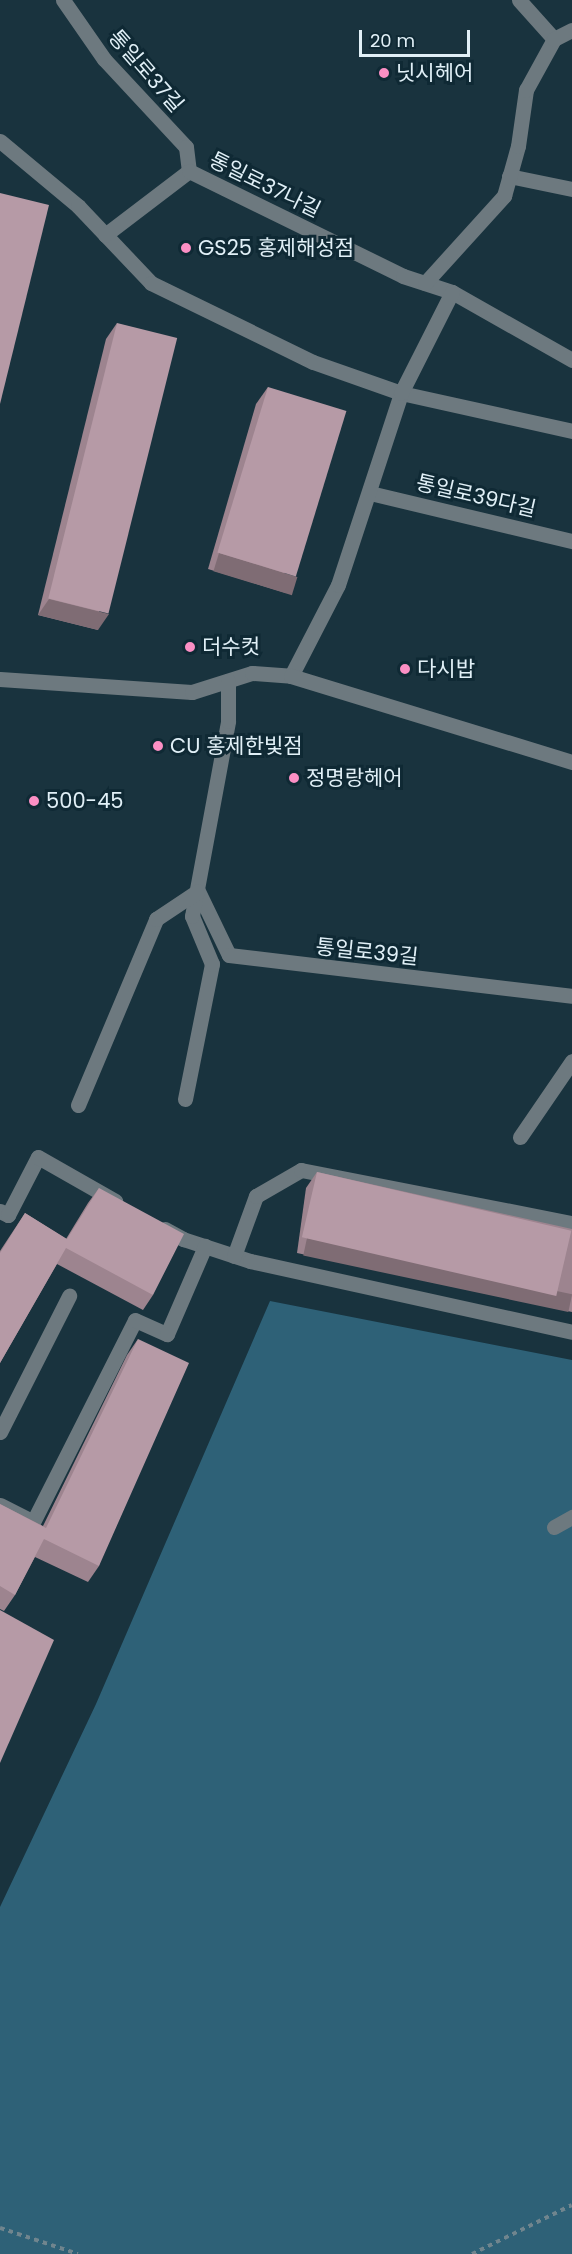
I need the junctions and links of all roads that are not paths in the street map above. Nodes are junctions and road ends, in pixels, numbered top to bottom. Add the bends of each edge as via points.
1 (63, 0) edge
2 (519, 0) edge
3 (572, 30) edge
4 (554, 39) junction
5 (0, 141) edge
6 (189, 171) junction
7 (509, 176) junction
8 (572, 189) edge
9 (105, 235) junction
10 (425, 283) junction
11 (452, 292) junction
12 (572, 360) edge
13 (401, 393) junction
14 (572, 431) edge
15 (370, 493) junction
16 (572, 541) edge
17 (291, 676) junction
18 (228, 681) junction
19 (1, 684) edge
20 (572, 762) edge
21 (198, 891) junction
22 (572, 996) edge
23 (572, 1061) edge
24 (185, 1099) dead end
25 (78, 1105) dead end
26 (520, 1137) dead end
27 (131, 1210) edge
28 (0, 1212) edge
29 (152, 1221) edge
30 (572, 1222) edge
31 (205, 1246) junction
32 (234, 1256) junction
33 (69, 1296) dead end
34 (572, 1332) edge
35 (0, 1432) edge
36 (0, 1505) edge
37 (572, 1517) edge
38 (554, 1527) dead end

1 - 6 street, 통일로37길 via 104,59 186,147
2 - 4 street
3 - 4 street
4 - 7 street via 526,90
5 - 9 street via 78,206
6 - 9 street, 통일로37나길
6 - 10 street, 통일로37나길
7 - 8 street
7 - 10 street via 504,196
9 - 13 street via 151,283 313,362
10 - 11 street, 통일로37나길
11 - 12 street, 통일로37나길
11 - 13 street
13 - 14 street
13 - 15 street
15 - 16 street, 통일로39다길
15 - 17 street via 338,585
17 - 18 street via 252,673
17 - 20 street
18 - 19 street via 192,692
18 - 21 street via 228,721
21 - 22 street, 통일로39길 via 229,956
21 - 24 street via 192,916 212,964
21 - 25 street via 156,919
23 - 26 street
27 - 28 street via 38,1157 9,1215
29 - 31 street
30 - 32 street via 301,1170 256,1196
31 - 32 street
31 - 36 street via 166,1334 135,1320 33,1521
32 - 34 street
33 - 35 street
37 - 38 street

